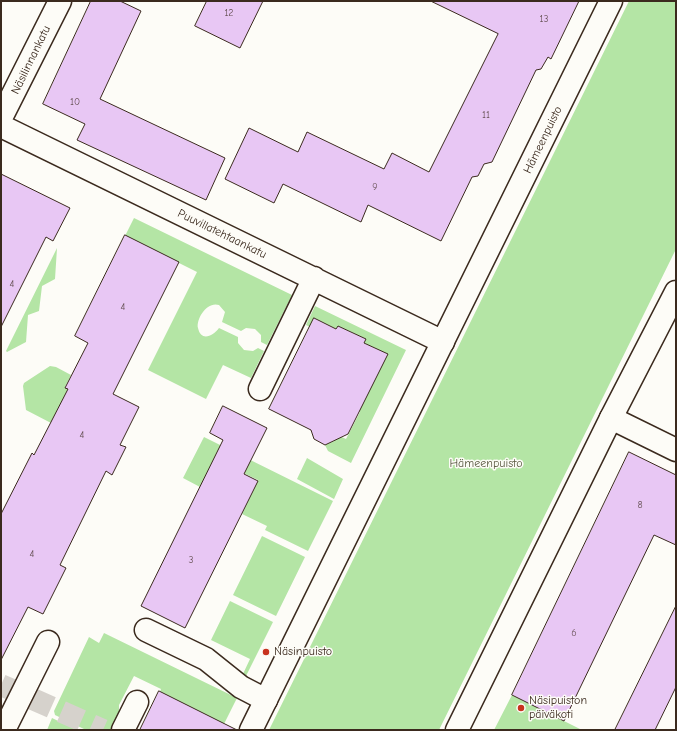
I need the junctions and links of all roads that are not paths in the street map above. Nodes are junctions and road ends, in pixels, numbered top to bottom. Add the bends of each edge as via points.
1 (60, 1) edge
2 (611, 1) edge
3 (1, 118) edge
4 (1, 126) edge
5 (314, 278) junction
6 (676, 292) edge
7 (443, 342) junction
8 (260, 389) dead end
9 (611, 418) junction
10 (676, 450) edge
11 (146, 630) dead end
12 (48, 642) dead end
13 (266, 700) junction
14 (137, 702) dead end
15 (4, 730) edge
16 (123, 730) edge
17 (252, 730) edge
18 (457, 730) edge

1 - 3 main road, Näsilinnankatu
2 - 7 main road, Hämeenpuisto
4 - 5 main road, Puuvillatehtaankatu
5 - 7 main road, Puuvillatehtaankatu
5 - 8 main road
6 - 9 main road
7 - 13 main road, Hämeenpuisto
9 - 10 main road
9 - 18 main road
11 - 13 main road via 206,659 241,688
12 - 15 main road
13 - 17 main road, Hämeenpuisto
14 - 16 main road

